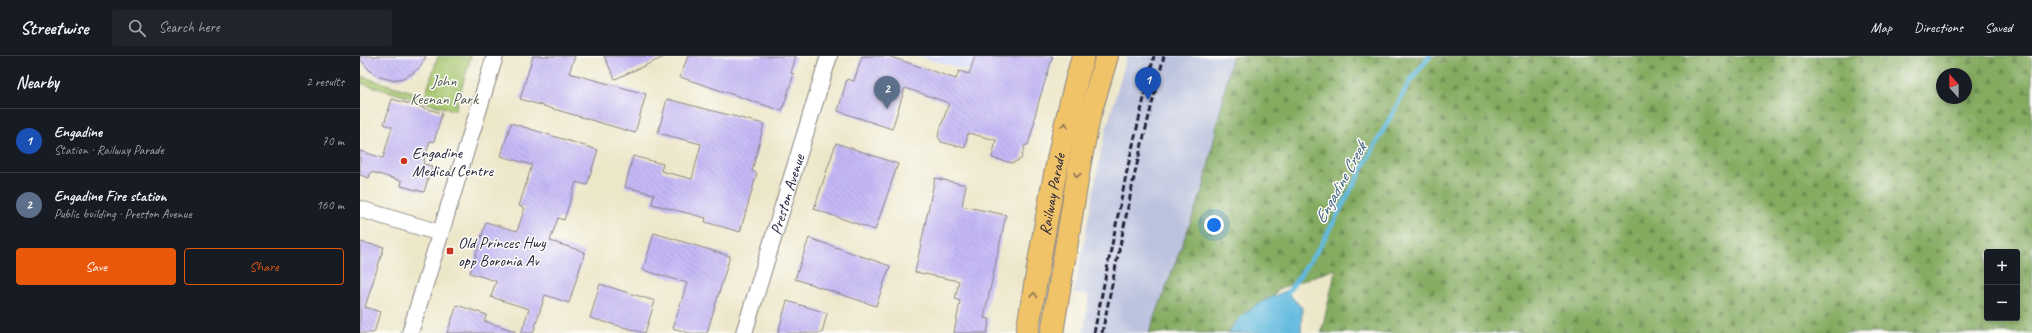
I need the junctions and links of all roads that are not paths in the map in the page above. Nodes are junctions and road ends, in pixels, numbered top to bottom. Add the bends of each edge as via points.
1 (495, 56) edge
2 (830, 56) edge
3 (1083, 56) edge
4 (1107, 56) edge
5 (360, 209) edge
6 (440, 233) junction
7 (410, 333) edge
8 (744, 333) edge
9 (1027, 333) edge
10 (1052, 333) edge

1 - 6 street
2 - 8 street, Preston Avenue
9 -> 3 highway, Railway Parade via 1049,201 1071,97
4 -> 10 highway, Railway Parade via 1080,162
5 - 6 street
6 - 7 street

